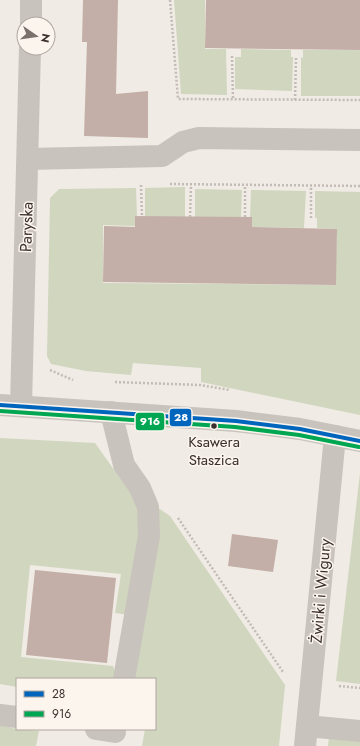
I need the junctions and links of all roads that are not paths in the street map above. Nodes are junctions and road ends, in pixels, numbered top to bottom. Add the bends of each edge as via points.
1 (31, 0) edge
2 (30, 16) edge
3 (30, 56) edge
4 (360, 140) edge
5 (28, 159) junction
6 (10, 406) edge
7 (111, 412) junction
8 (334, 436) junction
9 (360, 441) edge
10 (124, 678) edge
11 (0, 714) edge
12 (16, 717) edge
13 (360, 731) edge
14 (306, 736) edge

1 - 2 street
3 - 5 street, Paryska
4 - 5 street via 199,138 183,142 162,156
5 - 6 street, Paryska
6 - 7 street
7 - 8 street via 236,421
7 - 10 street via 124,465 140,488 148,507 149,536
8 - 9 street
8 - 14 street, Żwirki i Wigury
11 - 12 street
13 - 14 street

